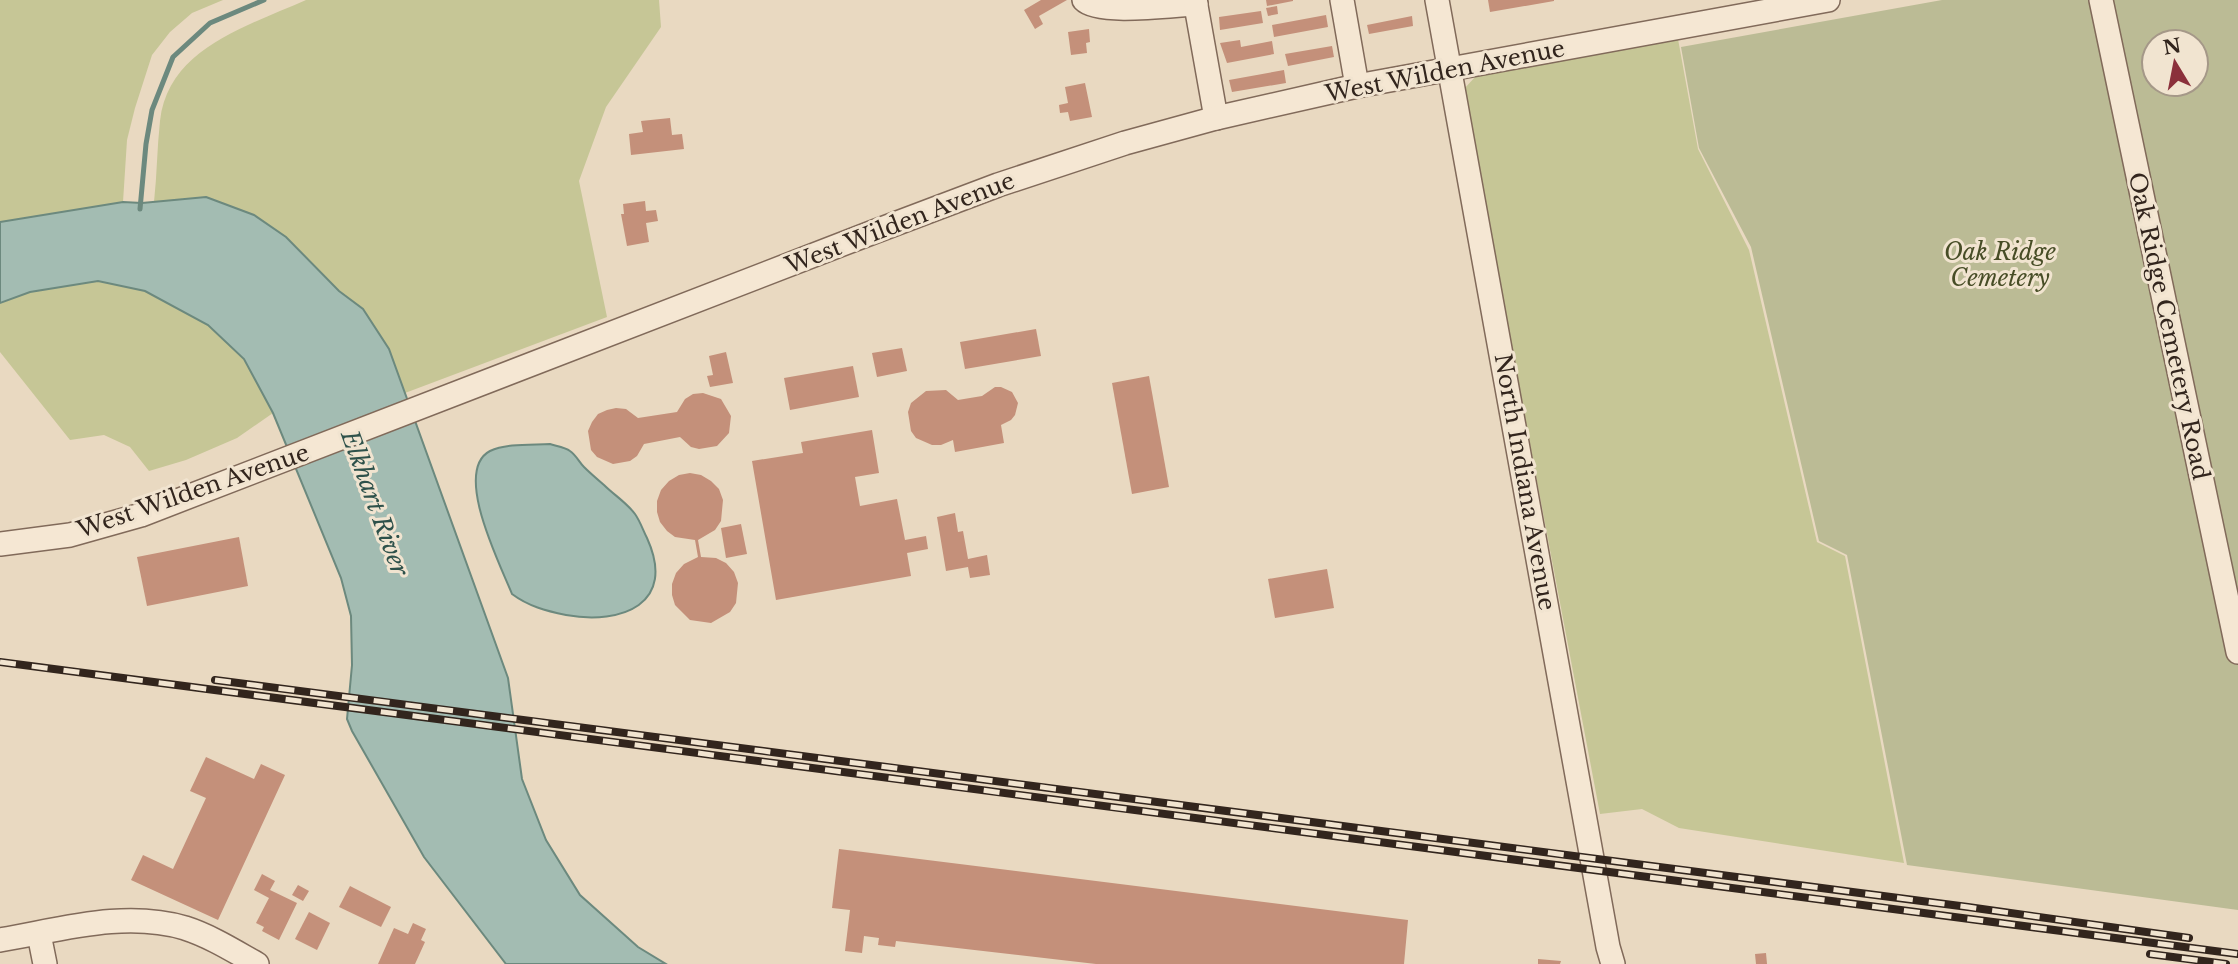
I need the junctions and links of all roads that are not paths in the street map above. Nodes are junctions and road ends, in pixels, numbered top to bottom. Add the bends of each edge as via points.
1 (1084, 0) edge
2 (1342, 0) edge
3 (1437, 0) edge
4 (1828, 0) edge
5 (2101, 0) edge
6 (1195, 2) edge
7 (1450, 69) junction
8 (1357, 86) junction
9 (1216, 118) junction
10 (0, 544) edge
11 (2238, 652) edge
12 (40, 934) junction
13 (0, 940) edge
14 (45, 964) edge
15 (257, 964) edge
16 (1613, 964) edge

1 - 6 street via 1104,9
2 - 8 street
3 - 7 street, North Indiana Avenue
4 - 7 street, West Wilden Avenue
5 - 11 street, Oak Ridge Cemetery Road
6 - 9 street
7 - 8 street, West Wilden Avenue
7 - 16 street, North Indiana Avenue
8 - 9 street, West Wilden Avenue
9 - 10 street, West Wilden Avenue via 998,185 141,514 70,535
12 - 13 street
12 - 14 street
12 - 15 street via 130,920 162,922 209,938

